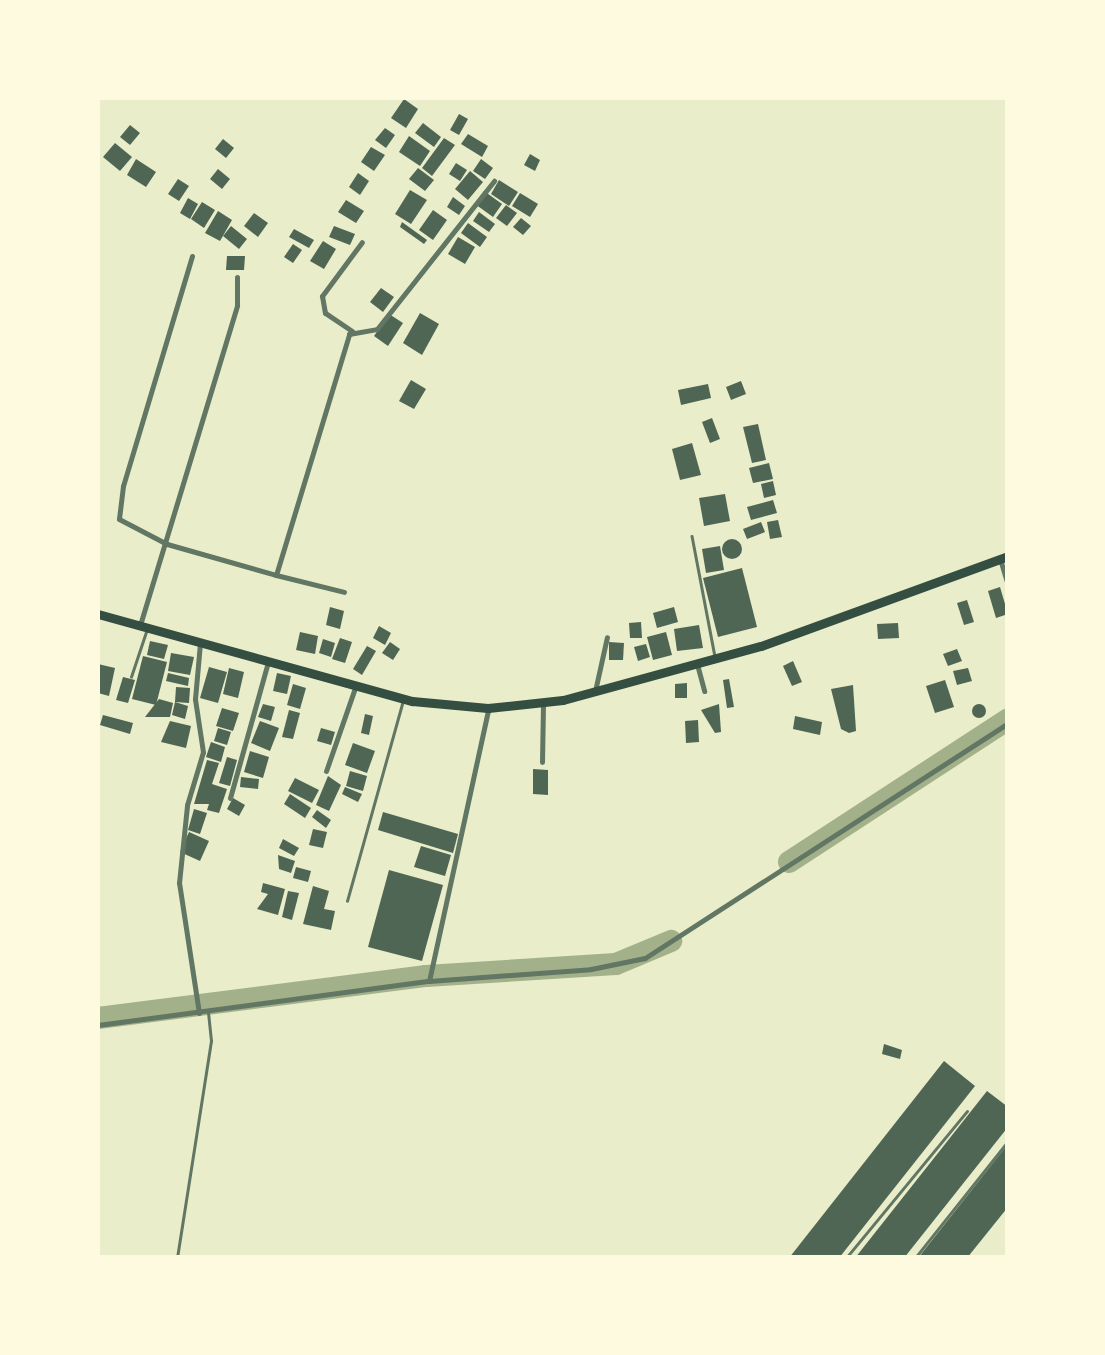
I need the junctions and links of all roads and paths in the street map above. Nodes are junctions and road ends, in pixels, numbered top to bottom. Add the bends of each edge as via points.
1 (494, 181) dead end
2 (362, 242) dead end
3 (192, 256) dead end
4 (238, 277) dead end
5 (352, 331) junction
6 (692, 536) dead end
7 (167, 544) junction
8 (1004, 558) edge
9 (276, 574) junction
10 (1008, 586) edge
11 (344, 592) dead end
12 (98, 614) edge
13 (143, 626) junction
14 (608, 636) dead end
15 (200, 643) junction
16 (715, 658) junction
17 (268, 661) junction
18 (696, 664) junction
19 (132, 677) dead end
20 (356, 685) junction
21 (595, 691) junction
22 (704, 691) dead end
23 (404, 699) junction
24 (543, 702) junction
25 (488, 708) junction
26 (1008, 723) edge
27 (542, 762) dead end
28 (326, 771) dead end
29 (230, 798) dead end
30 (347, 901) dead end
31 (429, 980) junction
32 (199, 1011) junction
33 (208, 1012) junction
34 (98, 1025) edge
35 (967, 1111) dead end
36 (1008, 1140) edge
37 (177, 1258) edge
38 (846, 1258) edge
39 (915, 1258) edge

1 - 5 street via 377,329
2 - 5 street via 322,296 325,313
3 - 7 street via 118,510 124,525
4 - 7 street via 237,304
5 - 9 street
6 - 16 lane
7 - 9 street
7 - 13 street
8 - 10 street
8 - 16 main road via 852,618
9 - 11 street
12 - 13 main road
13 - 15 main road
13 - 19 lane
14 - 21 street
15 - 17 main road
15 - 32 street via 194,699 203,752 187,804 178,883
16 - 18 main road
17 - 20 main road
17 - 29 street
18 - 21 main road
18 - 22 street
20 - 23 main road
20 - 28 street
21 - 24 main road
23 - 25 main road
23 - 30 lane
24 - 25 main road
24 - 27 street
25 - 31 street
26 - 31 street via 645,958
31 - 33 street
32 - 33 street
32 - 34 street
33 - 37 lane via 211,1041
35 - 38 lane
36 - 39 lane

